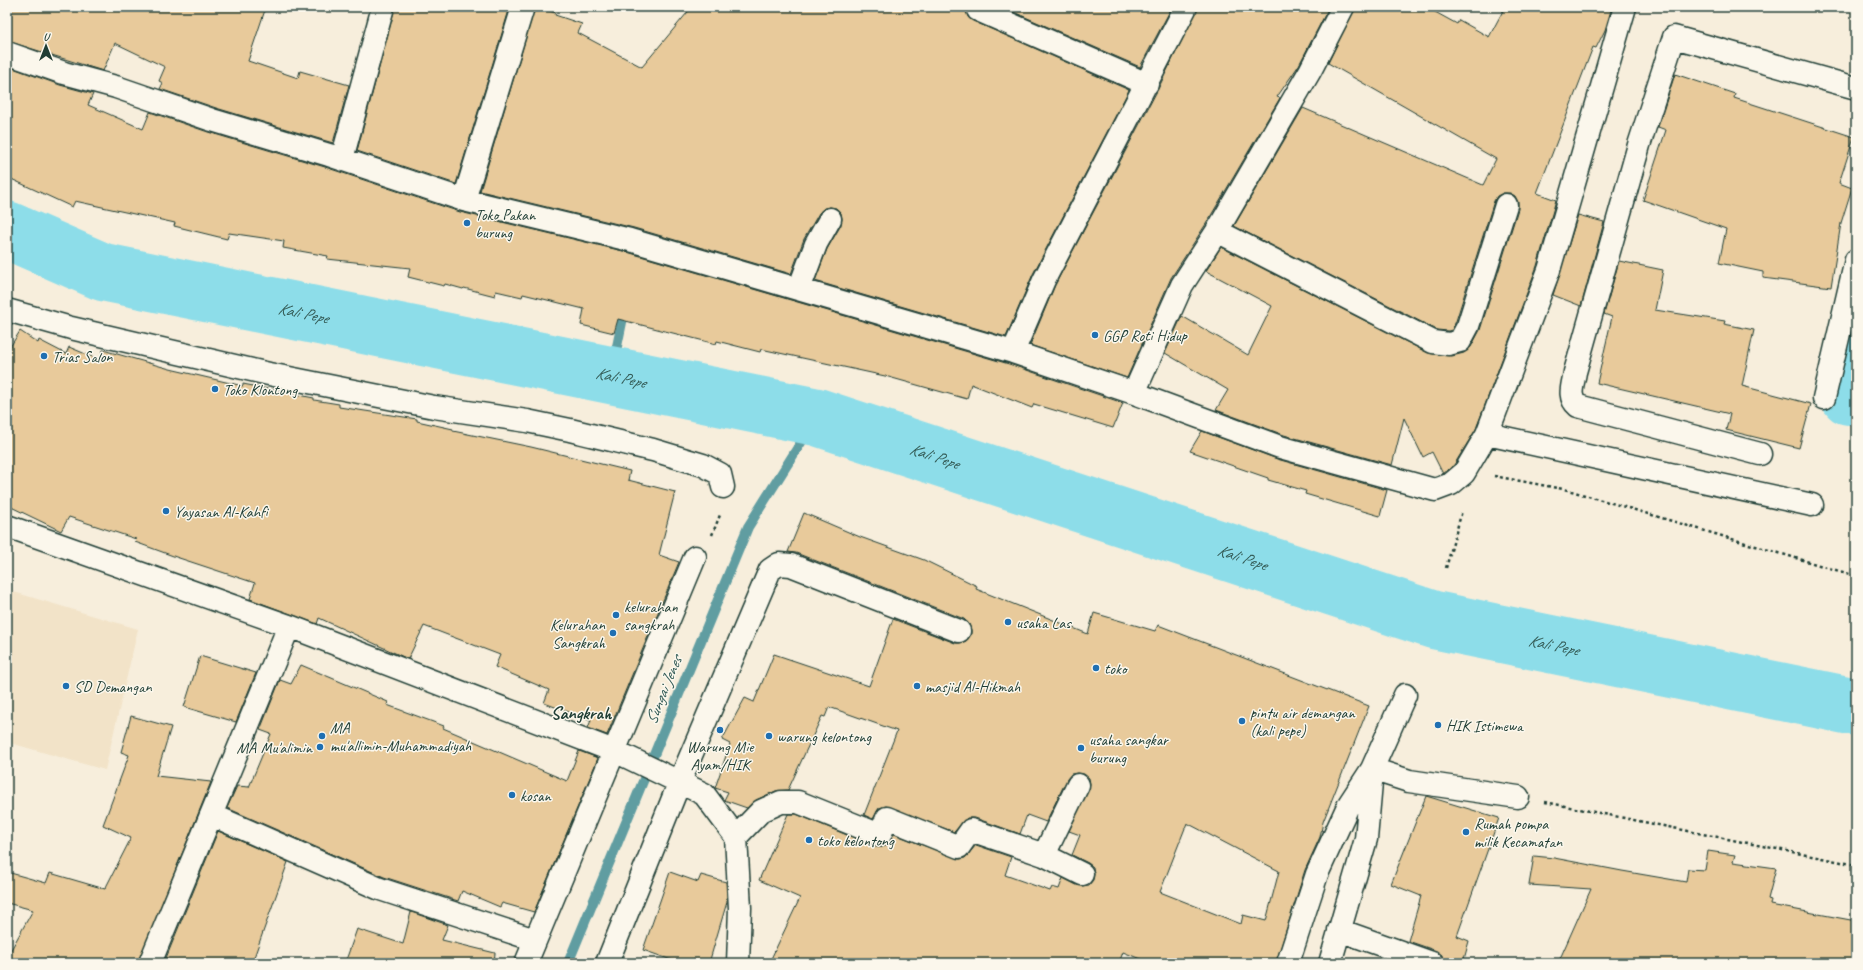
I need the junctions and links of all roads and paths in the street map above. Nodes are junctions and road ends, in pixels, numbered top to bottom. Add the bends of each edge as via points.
1 (383, 7) edge
2 (523, 7) edge
3 (1186, 7) edge
4 (1343, 7) edge
5 (1625, 7) edge
6 (978, 10) dead end
7 (7, 53) edge
8 (1147, 84) junction
9 (1856, 88) edge
10 (342, 159) junction
11 (464, 200) junction
12 (1506, 205) dead end
13 (830, 219) dead end
14 (1217, 231) junction
15 (1856, 260) edge
16 (799, 289) junction
17 (7, 310) edge
18 (1013, 352) junction
19 (1134, 393) junction
20 (1824, 398) dead end
21 (1487, 434) junction
22 (1760, 454) dead end
23 (1464, 473) junction
24 (723, 487) joint
25 (1812, 506) dead end
26 (1462, 508) dead end
27 (7, 526) edge
28 (695, 557) joint
29 (1446, 568) dead end
30 (1856, 576) edge
31 (289, 626) junction
32 (959, 631) dead end
33 (1405, 696) dead end
34 (617, 753) junction
35 (1372, 769) junction
36 (674, 778) junction
37 (1078, 785) dead end
38 (1518, 797) joint
39 (212, 815) junction
40 (736, 837) junction
41 (1044, 855) junction
42 (1856, 865) edge
43 (1082, 874) dead end
44 (1339, 930) junction
45 (535, 940) junction
46 (150, 963) edge
47 (526, 963) edge
48 (607, 963) edge
49 (738, 963) edge
50 (1288, 963) edge
51 (1330, 963) edge
52 (1432, 963) edge

1 - 10 street
2 - 11 street
3 - 8 street
4 - 14 street via 1310,71
5 - 21 street via 1549,270
6 - 8 street
7 - 10 street via 212,120
8 - 18 street via 1044,280
9 - 22 street via 1674,37 1639,145 1575,372 1571,393 1578,406
10 - 11 street
11 - 16 street via 630,240
12 - 14 street via 1468,326 1460,340 1449,344 1433,342
13 - 16 street via 816,244
14 - 19 street via 1176,297
15 - 20 street
16 - 18 street
17 - 24 street via 71,328 269,374 527,421 653,450 703,464 720,474
18 - 19 street
19 - 23 street via 1280,447 1435,490 1451,484
21 - 23 street
21 - 25 street
23 - 30 path via 1568,490
24 - 28 path via 724,507 701,560
26 - 29 path
27 - 31 street
28 - 34 street
31 - 34 street
31 - 39 street
32 - 36 street via 791,565 779,564 770,570
33 - 35 street
34 - 36 street
34 - 45 street
35 - 38 street via 1409,781
35 - 44 street via 1366,839
35 - 50 street via 1349,804 1317,874
36 - 40 street via 704,794
36 - 48 street
37 - 41 street
38 - 42 path
39 - 45 street via 380,889
39 - 46 street
40 - 41 street via 761,811 781,802 798,802 880,835 888,818 959,847 971,830
40 - 49 street via 740,908
41 - 43 street
44 - 51 street
44 - 52 street
45 - 47 street

